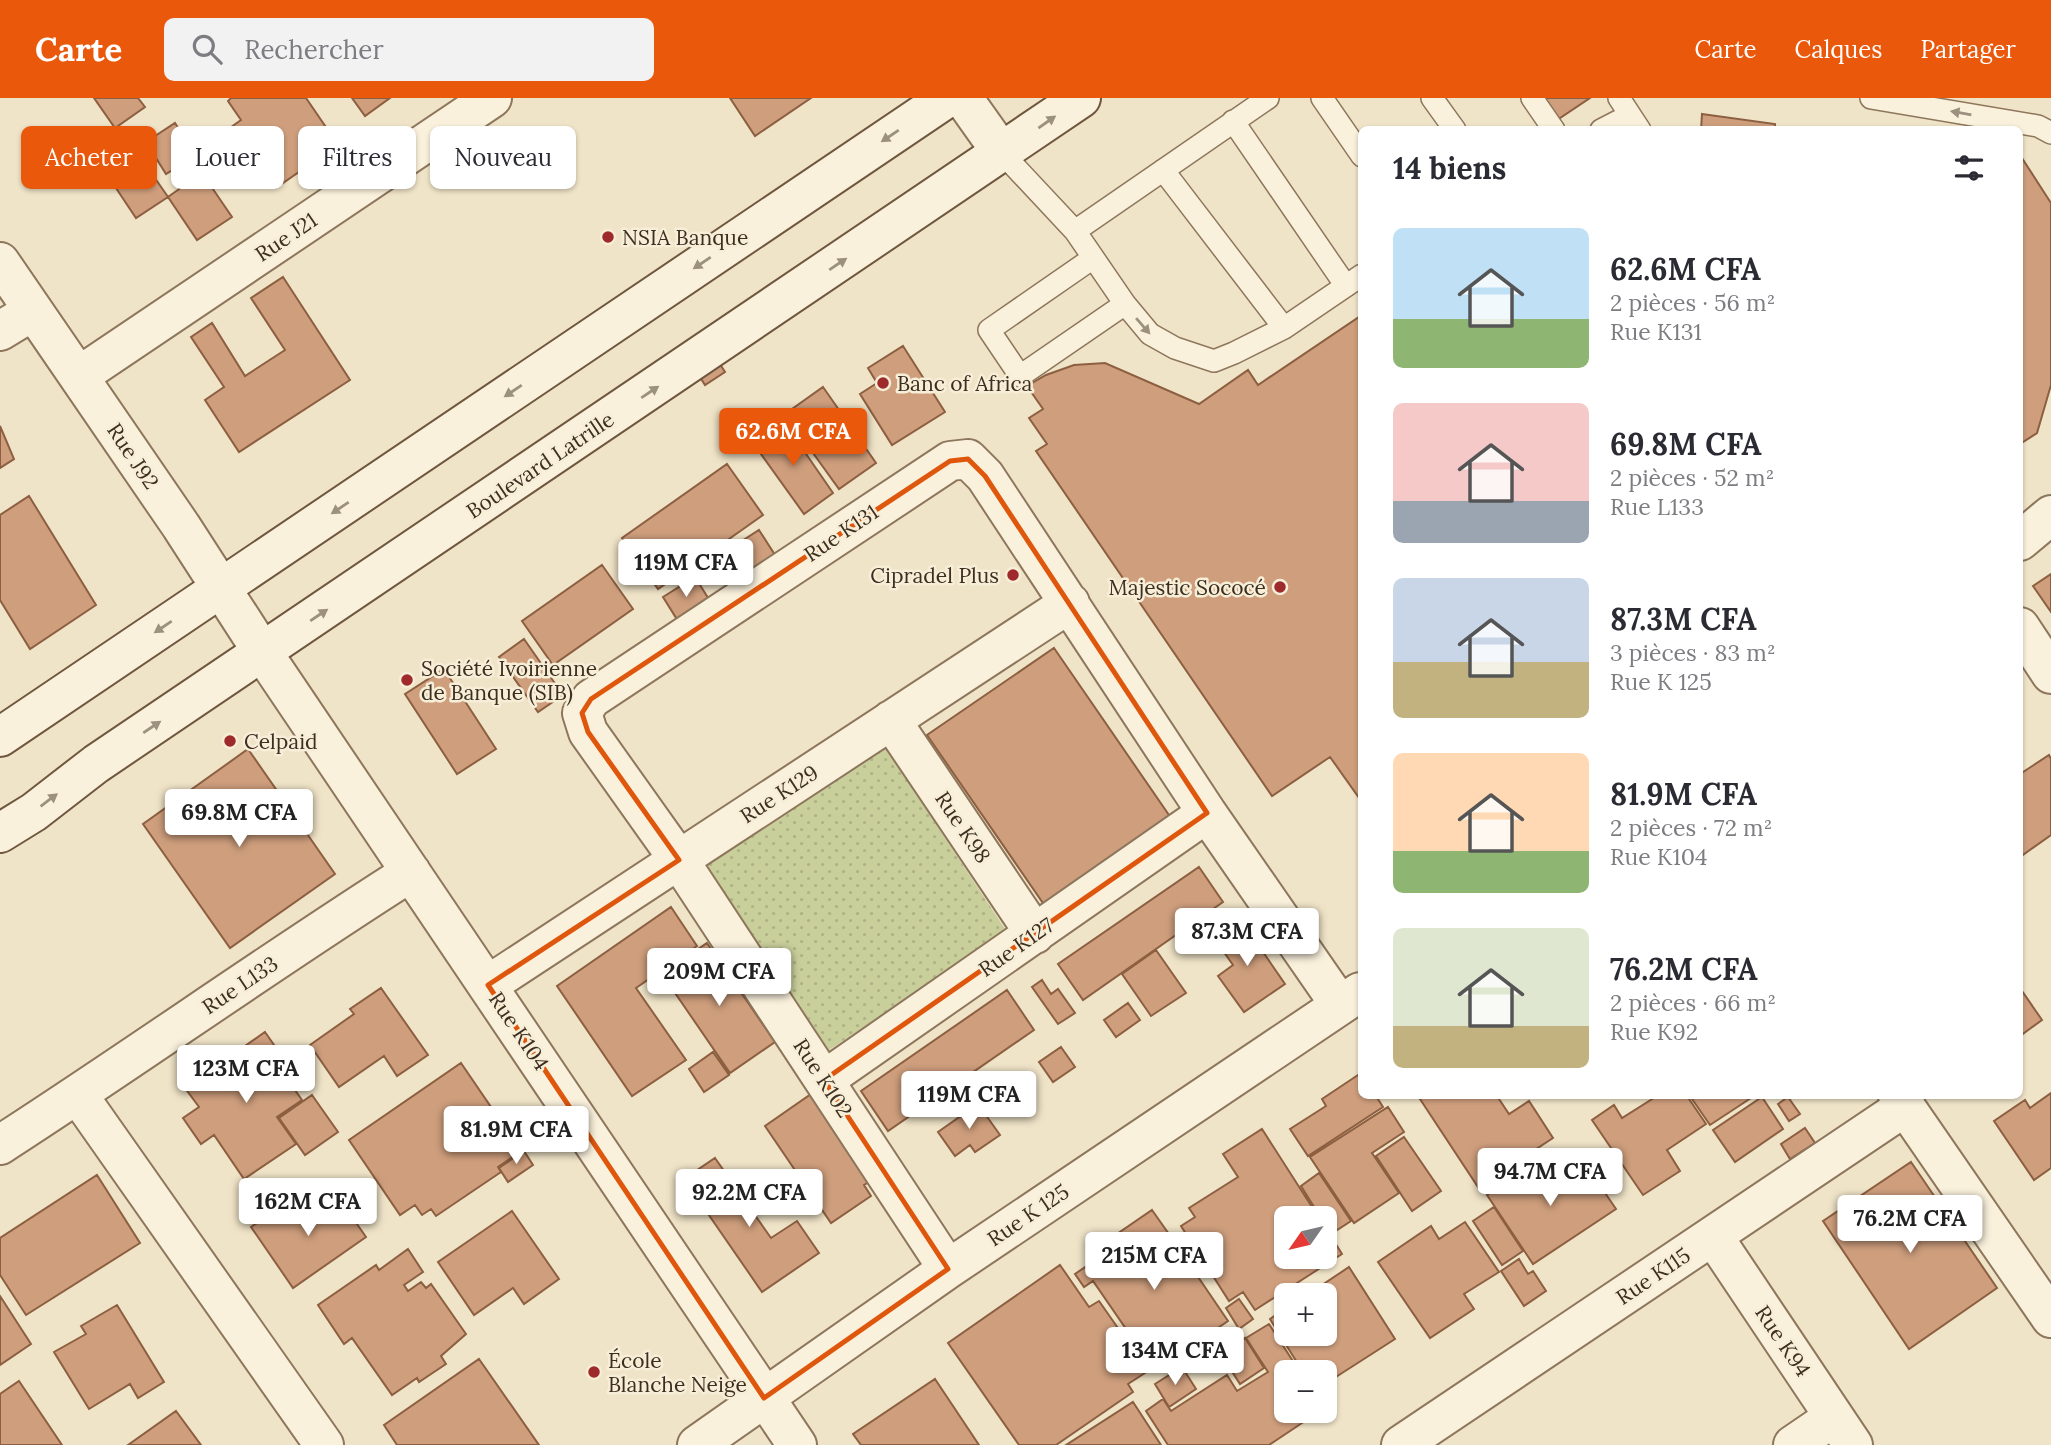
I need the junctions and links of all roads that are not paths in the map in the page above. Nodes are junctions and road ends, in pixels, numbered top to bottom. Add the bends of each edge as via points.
1 (492, 98) edge
2 (947, 98) edge
3 (963, 98) edge
4 (1082, 98) edge
5 (1268, 98) edge
6 (1322, 98) edge
7 (1432, 98) edge
8 (1532, 98) edge
9 (1871, 98) edge
10 (1630, 114) edge
11 (1233, 121) junction
12 (1452, 126) edge
13 (1551, 126) edge
14 (1608, 126) edge
15 (2051, 133) edge
16 (1358, 150) edge
17 (1002, 153) junction
18 (1163, 170) junction
19 (1075, 231) junction
20 (1093, 258) junction
21 (0, 262) edge
22 (1354, 280) edge
23 (1125, 304) junction
24 (33, 311) junction
25 (1284, 328) junction
26 (0, 331) edge
27 (79, 376) junction
28 (2051, 515) edge
29 (2023, 538) edge
30 (220, 589) junction
31 (1070, 603) junction
32 (2023, 632) edge
33 (263, 653) junction
34 (2051, 674) edge
35 (582, 713) joint
36 (891, 720) junction
37 (0, 737) edge
38 (1207, 813) junction
39 (0, 833) edge
40 (679, 860) junction
41 (411, 872) junction
42 (1035, 934) junction
43 (488, 985) junction
44 (1351, 998) edge
45 (824, 1080) junction
46 (78, 1095) junction
47 (1902, 1101) edge
48 (0, 1145) edge
49 (1713, 1236) junction
50 (948, 1269) junction
51 (2051, 1318) edge
52 (764, 1398) junction
53 (1844, 1431) edge
54 (324, 1445) edge
55 (697, 1445) edge
56 (797, 1445) edge
57 (1401, 1445) edge
58 (1793, 1445) edge

1 - 27 street, Rue J21
2 -> 30 street
3 - 17 street
17 -> 4 street, Boulevard Latrille
5 - 11 lane
6 - 16 lane
7 - 12 lane
8 - 13 lane
15 -> 9 lane via 2038,126
10 - 14 lane
11 - 18 lane
11 - 22 lane
17 - 19 lane
33 -> 17 street, Boulevard Latrille
18 - 19 lane
18 - 25 lane
19 - 20 lane
20 - 23 lane
20 - 23 lane via 989,330 1020,376
21 - 24 street, Rue J92
22 - 25 lane
23 -> 25 lane via 1150,334 1214,361
24 - 26 street
24 - 27 street, Rue J92
27 - 30 street, Rue J92
28 - 29 street
30 - 33 street, Rue J92
30 -> 37 street
31 - 35 street, Rue K131 via 985,476 968,459 950,461 591,699
31 - 36 street, Rue K129
31 - 38 street
32 - 34 street
39 -> 33 street, Boulevard Latrille
33 - 41 street, Rue K104
35 - 40 street, Rue K102 via 588,732
36 - 40 street, Rue K129
36 - 42 street, Rue K98
38 - 42 street, Rue K127
38 - 44 street
40 - 43 street, Rue K129
40 - 45 street, Rue K102
41 - 43 street, Rue K104
41 - 46 street, Rue L133
42 - 45 street, Rue K127
43 - 52 street, Rue K104
44 - 50 street, Rue K 125
45 - 50 street, Rue K102
46 - 48 street, Rue L133
46 - 54 street
47 - 49 street, Rue K115
47 - 51 street
49 - 53 street, Rue K94
49 - 57 street, Rue K115
50 - 52 street, Rue K 125
52 - 55 street, Rue K 125
52 - 56 street, Rue K104
53 - 58 street

